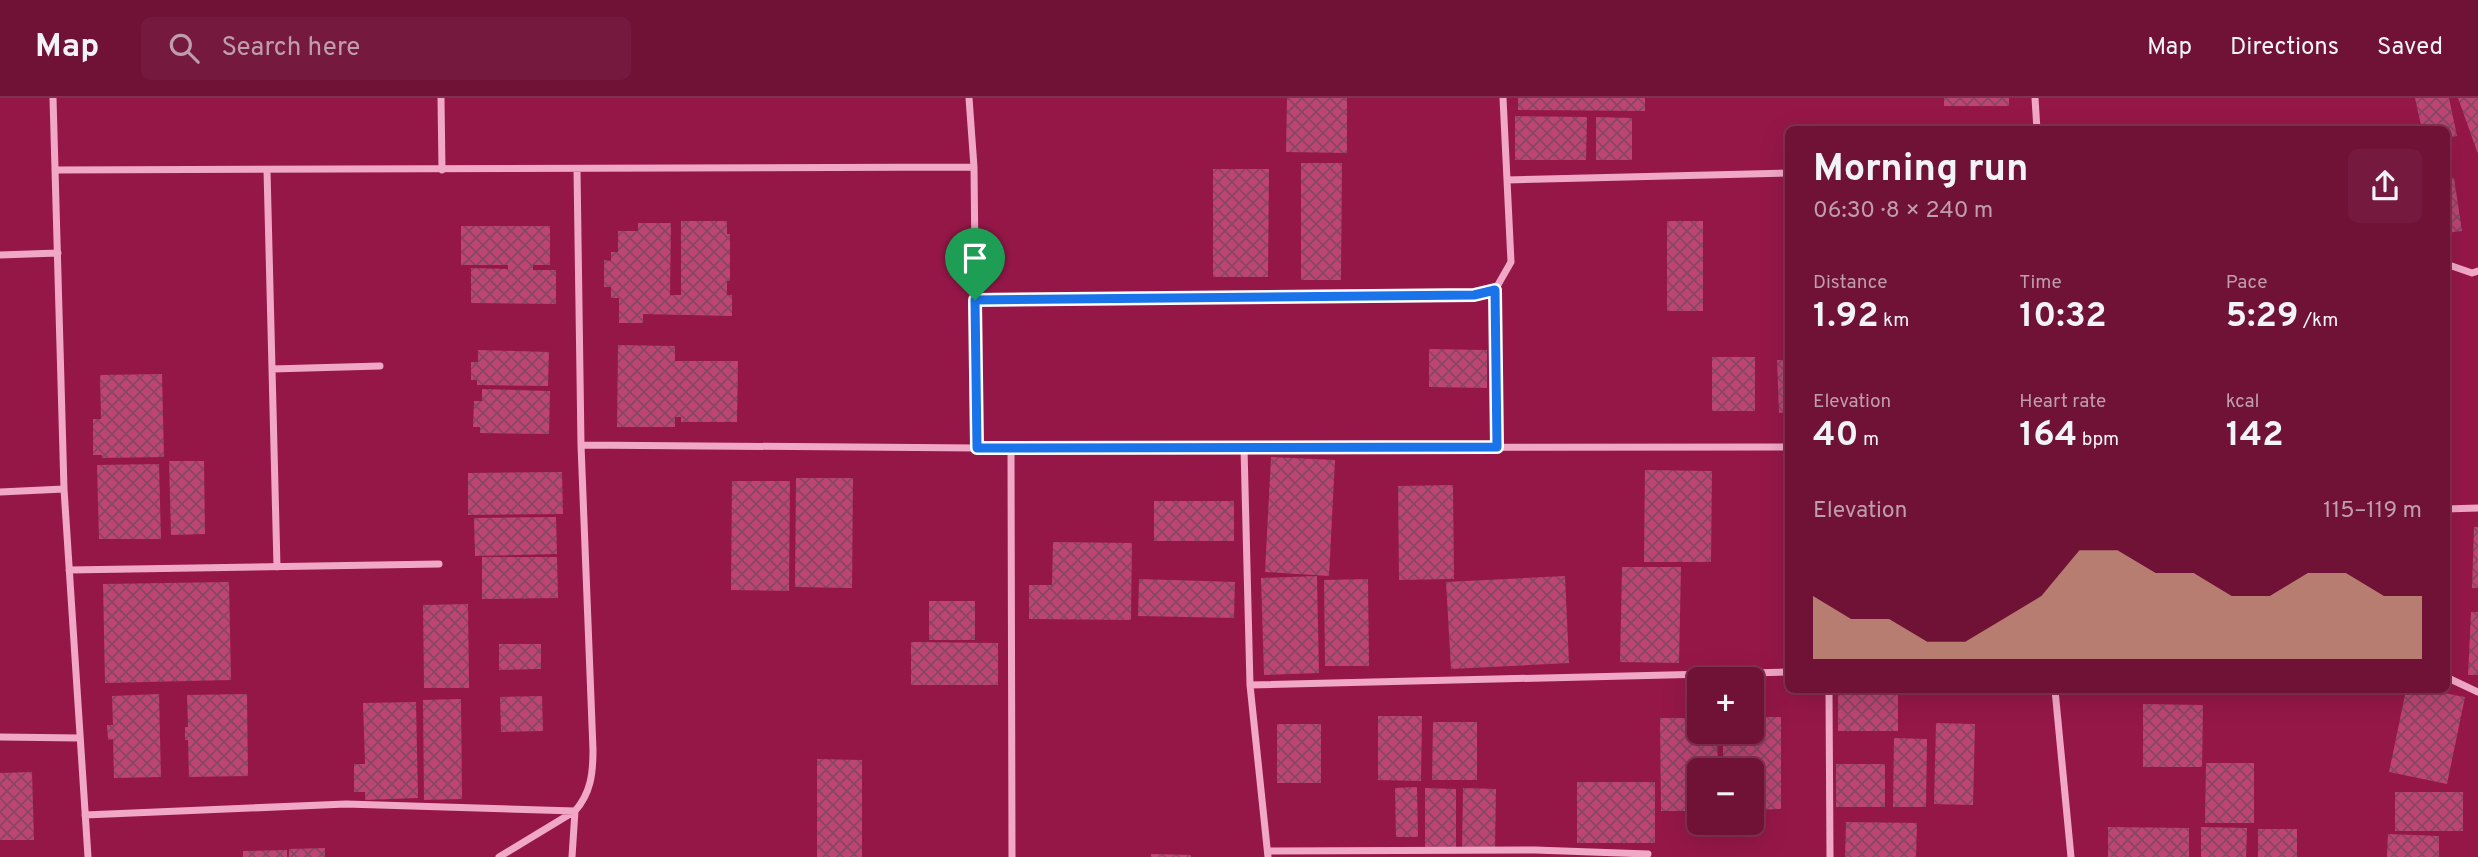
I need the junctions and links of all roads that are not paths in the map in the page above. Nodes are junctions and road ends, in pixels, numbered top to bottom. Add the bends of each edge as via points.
1 (54, 98) edge
2 (442, 98) edge
3 (969, 98) edge
4 (1503, 98) edge
5 (2035, 98) edge
6 (2037, 126) edge
7 (974, 167) junction
8 (577, 169) junction
9 (56, 170) junction
10 (267, 170) junction
11 (442, 170) junction
12 (1785, 173) edge
13 (1507, 180) junction
14 (58, 253) junction
15 (0, 255) edge
16 (2450, 265) edge
17 (2478, 271) edge
18 (1495, 290) junction
19 (975, 300) junction
20 (380, 366) dead end
21 (272, 369) junction
22 (581, 445) junction
23 (1497, 447) junction
24 (1785, 447) edge
25 (977, 448) junction
26 (1011, 448) junction
27 (1244, 448) junction
28 (64, 489) junction
29 (0, 492) edge
30 (2478, 508) edge
31 (2450, 509) edge
32 (439, 564) dead end
33 (277, 566) junction
34 (69, 570) junction
35 (1785, 672) edge
36 (2450, 679) edge
37 (1250, 685) junction
38 (2478, 692) edge
39 (1829, 693) edge
40 (2055, 693) edge
41 (0, 737) edge
42 (80, 738) junction
43 (575, 811) junction
44 (85, 816) junction
45 (1268, 854) edge
46 (1648, 854) dead end
47 (88, 857) edge
48 (499, 857) edge
49 (572, 857) edge
50 (1012, 857) edge
51 (1830, 857) edge
52 (2071, 857) edge

1 - 9 street
2 - 11 street
3 - 7 street
4 - 13 street
5 - 6 street
7 - 8 street
7 - 19 street
8 - 11 street
8 - 22 street
9 - 10 street
9 - 14 street
10 - 11 street
10 - 21 street
12 - 13 street
13 - 18 street via 1511,262
14 - 15 street
14 - 28 street
16 - 17 street
18 - 19 street via 1474,295
18 - 23 street
19 - 25 street
20 - 21 street
21 - 33 street
22 - 25 street
22 - 43 street via 593,767 585,800
23 - 24 street
23 - 27 street
25 - 26 street
26 - 27 street
26 - 50 street
27 - 37 street
28 - 29 street
28 - 34 street
30 - 31 street
32 - 33 street
33 - 34 street
34 - 42 street
35 - 37 street
36 - 38 street
37 - 45 street
39 - 51 street
40 - 52 street
41 - 42 street
42 - 44 street
43 - 44 street via 346,804
43 - 48 street
43 - 49 street
44 - 47 street
45 - 46 street via 1535,850

